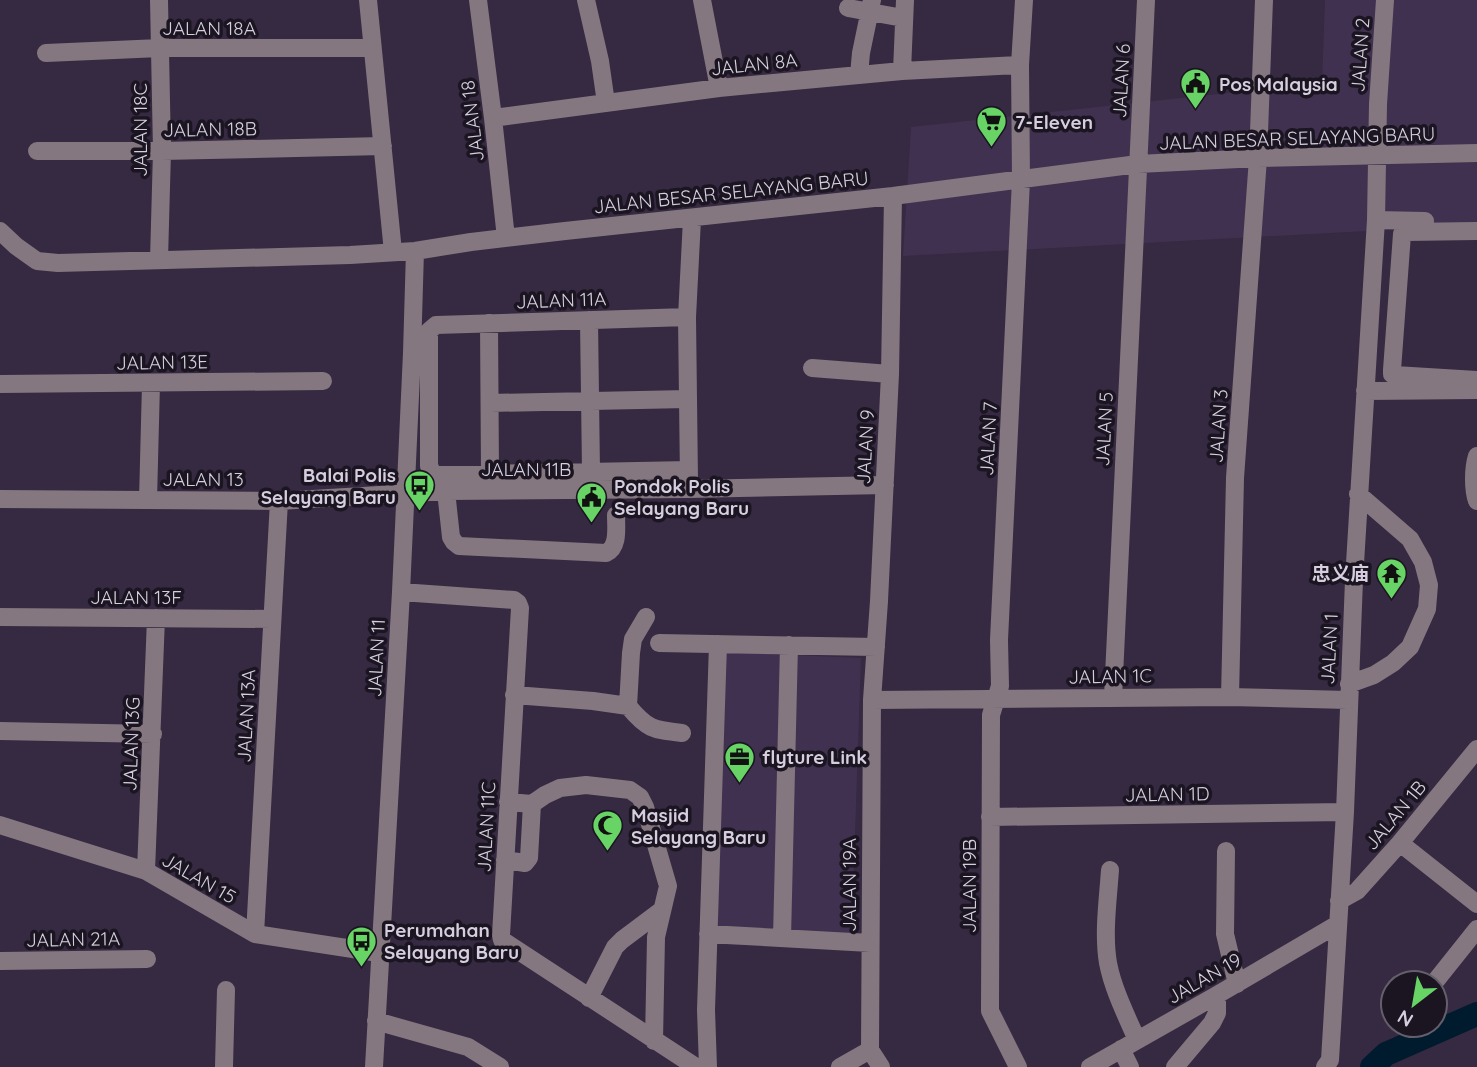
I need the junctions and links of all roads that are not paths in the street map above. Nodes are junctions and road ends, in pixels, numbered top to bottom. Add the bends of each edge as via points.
1 (159, 0) edge
2 (368, 0) edge
3 (478, 0) edge
4 (586, 0) edge
5 (702, 0) edge
6 (1024, 0) edge
7 (1146, 0) edge
8 (1264, 0) edge
9 (1385, 0) edge
10 (871, 6) edge
11 (848, 8) dead end
12 (904, 9) edge
13 (160, 48) junction
14 (372, 48) junction
15 (46, 52) dead end
16 (1020, 65) junction
17 (902, 71) junction
18 (859, 75) junction
19 (719, 88) junction
20 (606, 103) junction
21 (494, 118) junction
22 (383, 146) junction
23 (162, 150) junction
24 (37, 151) dead end
25 (1477, 153) edge
26 (1376, 155) junction
27 (1258, 158) junction
28 (1138, 164) junction
29 (1021, 180) junction
30 (893, 196) junction
31 (692, 219) junction
32 (1376, 220) junction
33 (1477, 223) edge
34 (0, 231) edge
35 (1477, 232) edge
36 (506, 238) junction
37 (415, 251) junction
38 (393, 252) junction
39 (159, 260) junction
40 (687, 317) junction
41 (589, 320) junction
42 (489, 323) junction
43 (1369, 335) junction
44 (1396, 335) junction
45 (420, 353) junction
46 (1367, 360) junction
47 (1392, 360) junction
48 (812, 369) dead end
49 (890, 374) junction
50 (1477, 380) edge
51 (323, 381) dead end
52 (0, 384) edge
53 (151, 384) junction
54 (1477, 390) edge
55 (1364, 391) junction
56 (687, 399) junction
57 (590, 401) junction
58 (490, 403) junction
59 (1477, 456) edge
60 (689, 470) junction
61 (591, 472) junction
62 (490, 474) junction
63 (885, 485) junction
64 (689, 489) junction
65 (446, 491) junction
66 (406, 492) junction
67 (1358, 494) junction
68 (0, 499) edge
69 (148, 500) junction
70 (279, 500) junction
71 (1477, 501) edge
72 (616, 515) dead end
73 (401, 592) junction
74 (0, 617) edge
75 (646, 617) dead end
76 (156, 618) junction
77 (272, 619) junction
78 (659, 643) dead end
79 (718, 644) junction
80 (789, 645) junction
81 (876, 647) junction
82 (1348, 692) junction
83 (514, 695) junction
84 (1230, 696) junction
85 (1113, 697) junction
86 (996, 699) junction
87 (872, 700) junction
88 (628, 706) junction
89 (0, 731) edge
90 (682, 733) dead end
91 (153, 734) junction
92 (1477, 749) edge
93 (508, 802) junction
94 (532, 804) junction
95 (1345, 812) junction
96 (990, 817) junction
97 (0, 825) edge
98 (1400, 843) junction
99 (1226, 851) dead end
100 (505, 860) junction
101 (1110, 870) dead end
102 (146, 871) junction
103 (1339, 901) junction
104 (1477, 904) edge
105 (662, 910) junction
106 (1338, 924) junction
107 (1477, 929) edge
108 (256, 934) junction
109 (708, 934) junction
110 (782, 938) junction
111 (870, 943) junction
112 (379, 953) junction
113 (147, 959) dead end
114 (0, 961) edge
115 (1445, 969) edge
116 (1237, 984) junction
117 (226, 990) dead end
118 (1217, 995) junction
119 (589, 998) junction
120 (376, 1021) junction
121 (654, 1041) junction
122 (1129, 1044) junction
123 (870, 1050) junction
124 (1327, 1064) edge
125 (224, 1067) edge
126 (374, 1067) edge
127 (500, 1067) edge
128 (696, 1067) edge
129 (708, 1067) edge
130 (840, 1067) edge
131 (881, 1067) edge
132 (1018, 1067) edge
133 (1090, 1067) edge
134 (1130, 1067) edge
135 (1175, 1067) edge

1 - 13 street, JALAN 18C
2 - 14 street
3 - 21 street, JALAN 18
4 - 20 street
5 - 19 street
6 - 16 street, JALAN 7
7 - 28 street, JALAN 6
8 - 27 street, JALAN 3
9 - 26 street, JALAN 2
10 - 11 street
10 - 12 street
10 - 18 street
12 - 17 street
13 - 14 street, JALAN 18A
13 - 15 street, JALAN 18A
13 - 23 street, JALAN 18C
14 - 22 street
16 - 17 street, JALAN 8A
16 - 29 street, JALAN 7
17 - 18 street, JALAN 8A
18 - 19 street, JALAN 8A
19 - 20 street, JALAN 8A
20 - 21 street, JALAN 8A
21 - 36 street, JALAN 18
22 - 23 street, JALAN 18B
22 - 38 street
23 - 24 street, JALAN 18B
23 - 39 street, JALAN 18C
25 - 26 street, JALAN BESAR SELAYANG BARU
26 - 27 street, JALAN BESAR SELAYANG BARU
26 - 32 street, JALAN 1
27 - 28 street, JALAN BESAR SELAYANG BARU
27 - 84 street, JALAN 3 via 1235,478
28 - 29 street, JALAN BESAR SELAYANG BARU
28 - 85 street, JALAN 5
29 - 30 street, JALAN BESAR SELAYANG BARU
29 - 86 street, JALAN 7
30 - 31 street, JALAN BESAR SELAYANG BARU
30 - 49 street, JALAN 9
31 - 36 street, JALAN BESAR SELAYANG BARU
31 - 40 street
32 - 33 street
32 - 43 street, JALAN 1
34 - 39 street, JALAN BESAR SELAYANG BARU via 37,261
35 - 44 street via 1402,234
36 - 37 street, JALAN BESAR SELAYANG BARU
37 - 38 street, JALAN BESAR SELAYANG BARU
37 - 45 street, JALAN 11
38 - 39 street, JALAN BESAR SELAYANG BARU
40 - 41 street, JALAN 11A
40 - 56 street
41 - 42 street, JALAN 11A
41 - 57 street
42 - 45 street, JALAN 11A via 436,325
42 - 58 street
43 - 44 street
43 - 46 street, JALAN 1
44 - 47 street
45 - 62 street via 432,472
45 - 66 street, JALAN 11
46 - 47 street
46 - 55 street, JALAN 1
47 - 50 street via 1395,375
48 - 49 street
49 - 63 street, JALAN 9
51 - 53 street, JALAN 13E
52 - 53 street, JALAN 13E
53 - 69 street
54 - 55 street
55 - 67 street, JALAN 1
56 - 57 street
56 - 60 street
57 - 58 street
57 - 61 street
58 - 62 street
59 - 71 street
60 - 61 street
60 - 64 street
61 - 62 street
63 - 64 street, JALAN 11B
63 - 81 street, JALAN 9
64 - 65 street, JALAN 11B
65 - 66 street, JALAN 11B
65 - 72 street via 451,537 459,546 606,553 615,544
66 - 70 street, JALAN 13
66 - 73 street, JALAN 11
67 - 82 street, JALAN 1
67 - 82 street via 1410,539 1429,585 1427,609 1410,647
68 - 69 street, JALAN 13
69 - 70 street, JALAN 13
70 - 77 street, JALAN 13A
73 - 83 street, JALAN 11C via 518,603
73 - 112 street, JALAN 11
74 - 76 street, JALAN 13F
75 - 88 street via 633,639
76 - 77 street, JALAN 13F
76 - 91 street, JALAN 13G
77 - 108 street, JALAN 13A
78 - 79 street
79 - 80 street
79 - 109 street
80 - 81 street
80 - 110 street
81 - 87 street, JALAN 9
82 - 84 street, JALAN 1C
82 - 95 street, JALAN 1
83 - 88 street
83 - 93 street, JALAN 11C
84 - 85 street, JALAN 1C
85 - 86 street, JALAN 1C
86 - 87 street, JALAN 1C
86 - 96 street, JALAN 19B via 991,715
87 - 111 street, JALAN 19A
88 - 90 street via 649,727
89 - 91 street
91 - 102 street, JALAN 13G
92 - 98 street, JALAN 1B
93 - 94 street
93 - 100 street, JALAN 11C
94 - 100 street via 529,858 525,863
94 - 105 street via 560,788 586,785 631,790 640,797 668,886
95 - 96 street, JALAN 1D
95 - 103 street, JALAN 1
96 - 132 street, JALAN 19B via 990,1012
97 - 102 street, JALAN 15
98 - 103 street, JALAN 1B via 1357,891
98 - 104 street
99 - 116 street via 1224,934
100 - 119 street, JALAN 11C via 502,940
101 - 122 street via 1108,962
102 - 108 street, JALAN 15
103 - 106 street, JALAN 1
105 - 119 street via 615,947
105 - 121 street via 656,937
106 - 116 street, JALAN 19
106 - 124 street, JALAN 1
107 - 115 street
108 - 112 street, JALAN 15
109 - 110 street
109 - 129 street
110 - 111 street
111 - 123 street, JALAN 19A
112 - 120 street, JALAN 11
113 - 114 street, JALAN 21A
116 - 118 street, JALAN 19
117 - 125 street
118 - 122 street, JALAN 19
118 - 135 street via 1212,1023
119 - 121 street, JALAN 11C
120 - 126 street, JALAN 11
120 - 127 street via 468,1047
121 - 128 street, JALAN 11C
122 - 133 street, JALAN 19
122 - 134 street
123 - 130 street
123 - 131 street

